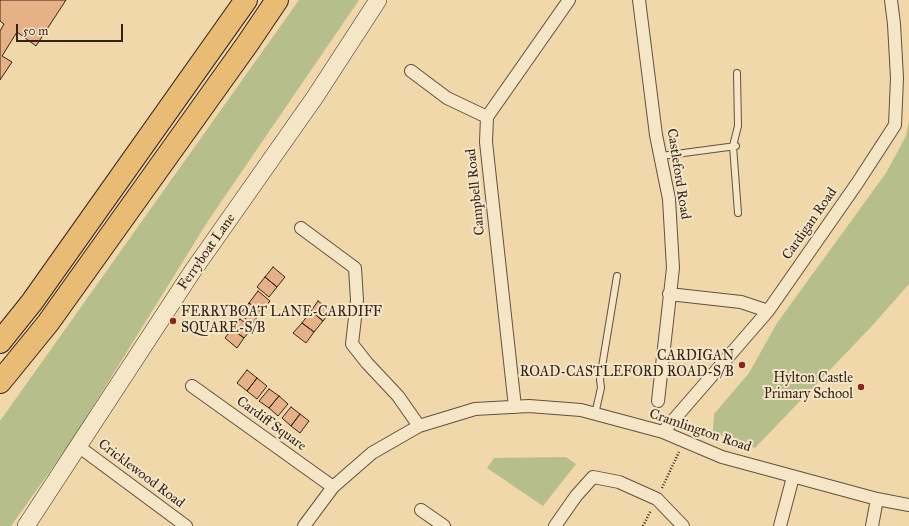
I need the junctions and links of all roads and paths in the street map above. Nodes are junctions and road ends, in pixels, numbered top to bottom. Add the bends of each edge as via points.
1 (246, 0) edge
2 (277, 0) edge
3 (378, 0) edge
4 (568, 0) edge
5 (639, 0) edge
6 (891, 0) edge
7 (411, 71) dead end
8 (737, 73) dead end
9 (487, 118) junction
10 (735, 146) junction
11 (661, 156) junction
12 (738, 213) dead end
13 (301, 228) dead end
14 (617, 276) dead end
15 (669, 294) junction
16 (768, 311) junction
17 (0, 342) edge
18 (0, 382) edge
19 (192, 386) dead end
20 (658, 401) dead end
21 (515, 407) junction
22 (595, 414) junction
23 (419, 426) junction
24 (663, 432) junction
25 (684, 441) junction
26 (78, 446) junction
27 (793, 476) junction
28 (333, 487) junction
29 (657, 499) junction
30 (877, 499) junction
31 (909, 505) edge
32 (421, 510) dead end
33 (26, 526) edge
34 (186, 526) edge
35 (304, 526) edge
36 (444, 526) edge
37 (555, 526) edge
38 (643, 526) edge
39 (683, 526) edge
40 (780, 526) edge
41 (872, 526) edge

1 - 17 highway via 32,302
2 - 18 highway via 48,323
3 - 26 street, Ferryboat Lane via 315,96 192,272
4 - 9 street
5 - 11 street, Castleford Road via 656,135
6 - 16 street, Cardigan Road via 897,78 895,126
7 - 9 street via 447,98
8 - 10 lane via 738,126
9 - 21 street, Campbell Road via 486,142
10 - 11 lane
10 - 12 lane
11 - 15 street, Castleford Road via 669,199 673,268
13 - 23 street via 355,268 357,300 352,344 366,363 398,396
14 - 22 lane
15 - 16 street via 741,302
15 - 20 street, Castleford Road
16 - 24 street, Cardigan Road
19 - 28 street, Cardiff Square
21 - 22 street, Cramlington Road via 574,409
21 - 23 street, Cramlington Road via 475,410
22 - 24 street, Cramlington Road
23 - 28 street, Cramlington Road via 372,453
24 - 25 street, Cramlington Road
25 - 27 street, Cramlington Road via 722,457
25 - 29 path
26 - 33 street, Ferryboat Lane
26 - 34 street, Cricklewood Road
27 - 30 street, Cramlington Road
27 - 40 street
28 - 35 street, Cramlington Road
29 - 37 street via 619,482 593,478 576,496
29 - 38 path
29 - 39 street
30 - 31 street, Cramlington Road
30 - 41 street
32 - 36 street

